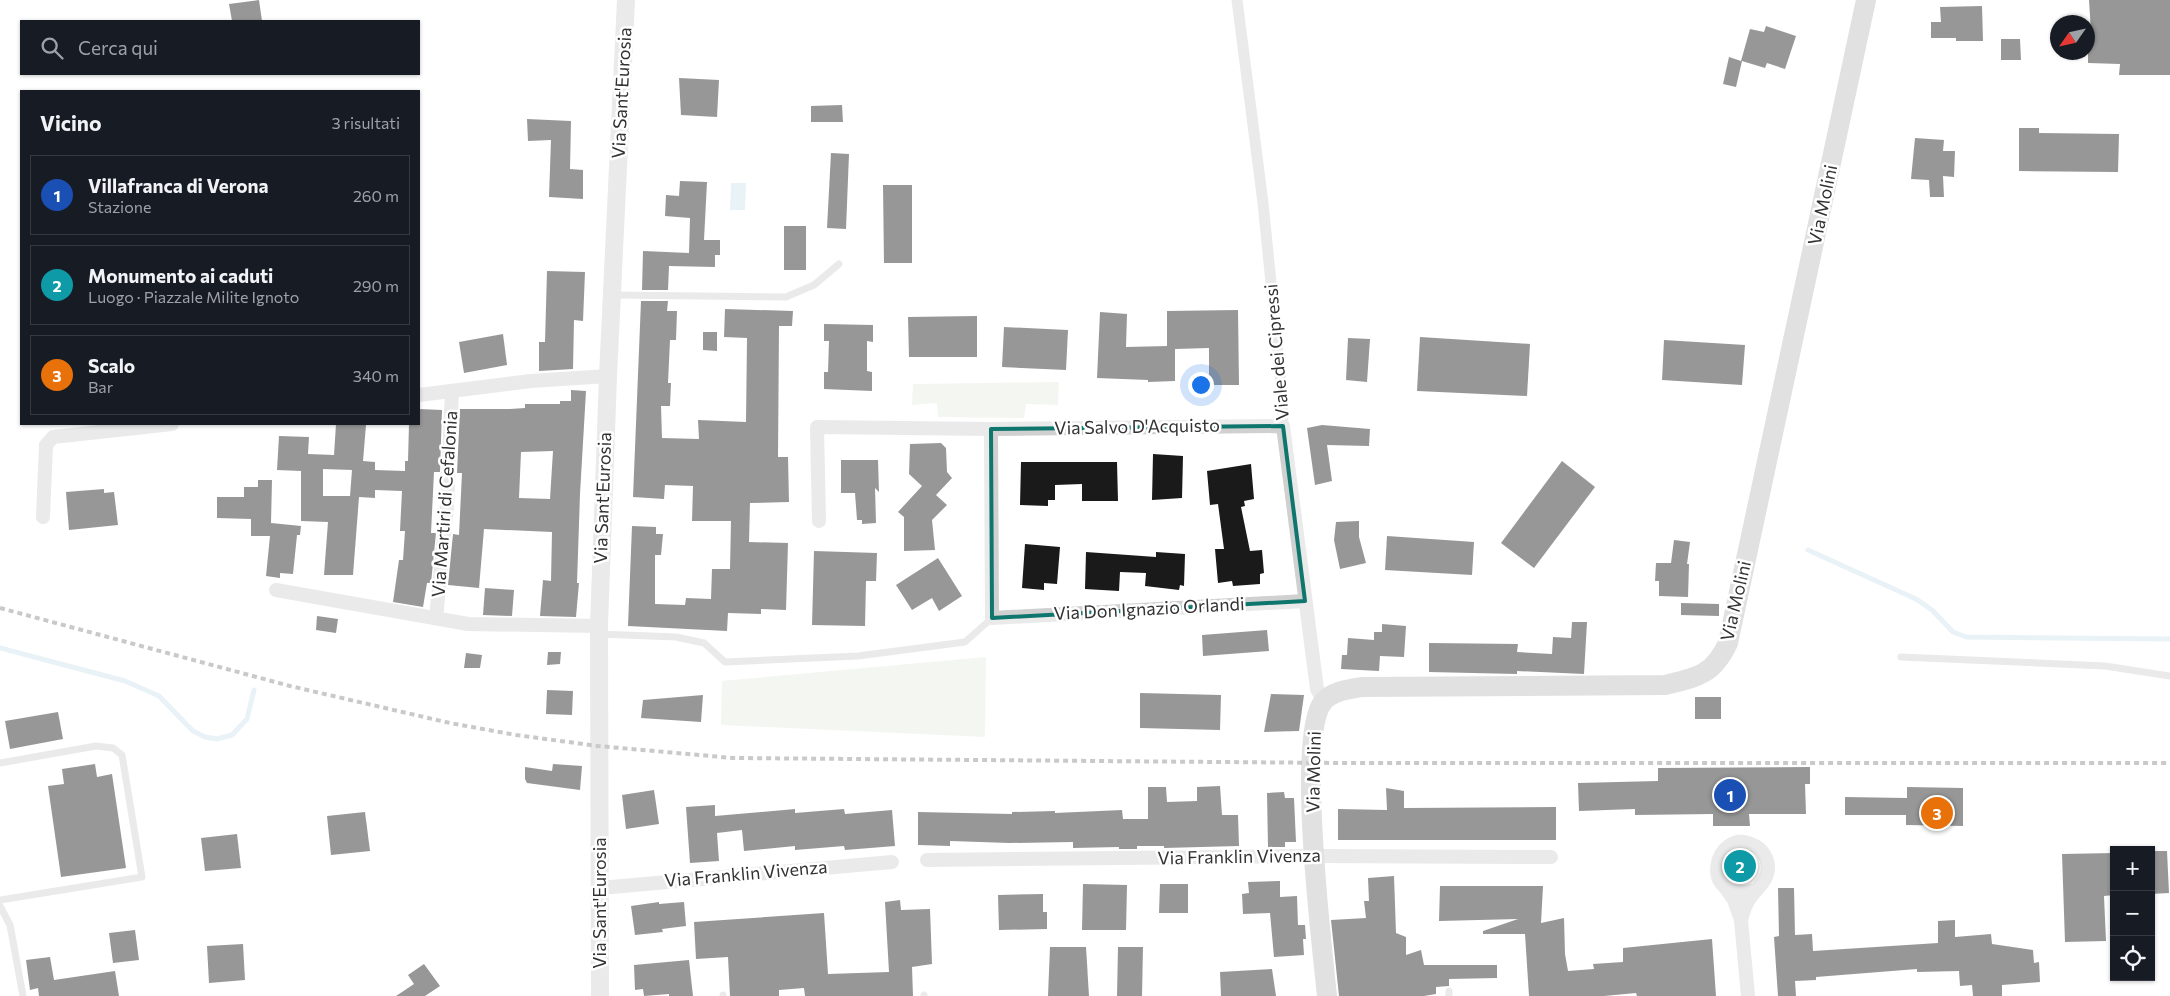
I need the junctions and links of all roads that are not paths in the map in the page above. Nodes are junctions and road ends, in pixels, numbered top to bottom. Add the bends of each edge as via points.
1 (626, 0) edge
2 (1237, 0) edge
3 (1866, 0) edge
4 (839, 264) dead end
5 (612, 295) junction
6 (608, 376) junction
7 (452, 391) junction
8 (420, 395) edge
9 (162, 425) edge
10 (1283, 426) junction
11 (991, 429) junction
12 (43, 517) dead end
13 (819, 521) dead end
14 (276, 590) dead end
15 (1305, 601) junction
16 (436, 618) junction
17 (992, 618) junction
18 (599, 630) junction
19 (1901, 658) dead end
20 (2170, 676) edge
21 (1324, 702) junction
22 (0, 763) edge
23 (1314, 856) junction
24 (1551, 857) dead end
25 (927, 860) dead end
26 (892, 862) dead end
27 (1724, 886) junction
28 (600, 888) junction
29 (1756, 890) junction
30 (0, 900) edge
31 (0, 906) edge
32 (1741, 920) junction
33 (24, 996) edge
34 (600, 996) edge
35 (1327, 996) edge
36 (1748, 996) edge

1 - 5 street, Via Sant'Eurosia
2 - 10 street, Viale dei Cipressi via 1263,203
3 - 21 main road, Via Molini via 1728,643 1715,665 1705,674 1665,684 1362,688 1334,694
4 - 5 lane via 814,285 786,297
5 - 6 street, Via Sant'Eurosia
6 - 7 street, Via Martiri di Cefalonia via 531,380
6 - 18 street, Via Sant'Eurosia
7 - 8 street, Via Martiri di Cefalonia
7 - 16 street, Via Martiri di Cefalonia via 447,506
9 - 12 street via 53,436 46,445
10 - 11 street, Via Salvo D'Acquisto
10 - 15 street, Viale dei Cipressi
11 - 13 street, Via Salvo D'Acquisto via 817,426
11 - 17 street
14 - 16 street, Via Martiri di Cefalonia
15 - 17 street, Via Don Ignazio Orlandi
15 - 21 street, Viale dei Cipressi via 1317,689
16 - 18 street, Via Martiri di Cefalonia via 468,624
17 - 18 lane via 965,642 858,656 725,662 704,644 676,637
18 - 28 street, Via Sant'Eurosia
19 - 20 lane via 2105,666
21 - 23 main road, Via Molini via 1312,736
22 - 30 lane via 96,746 113,748 122,755 142,877
23 - 24 street, Via Franklin Vivenza
23 - 25 street, Via Franklin Vivenza
23 - 35 main road, Via Molini
26 - 28 street, Via Franklin Vivenza
27 - 29 street via 1742,894
27 - 29 street via 1716,869 1721,853 1732,844 1749,843 1762,852 1768,866 1767,875
27 - 32 street via 1734,900
28 - 34 street, Via Sant'Eurosia
29 - 32 street via 1744,908
31 - 33 lane via 10,924
32 - 36 street

